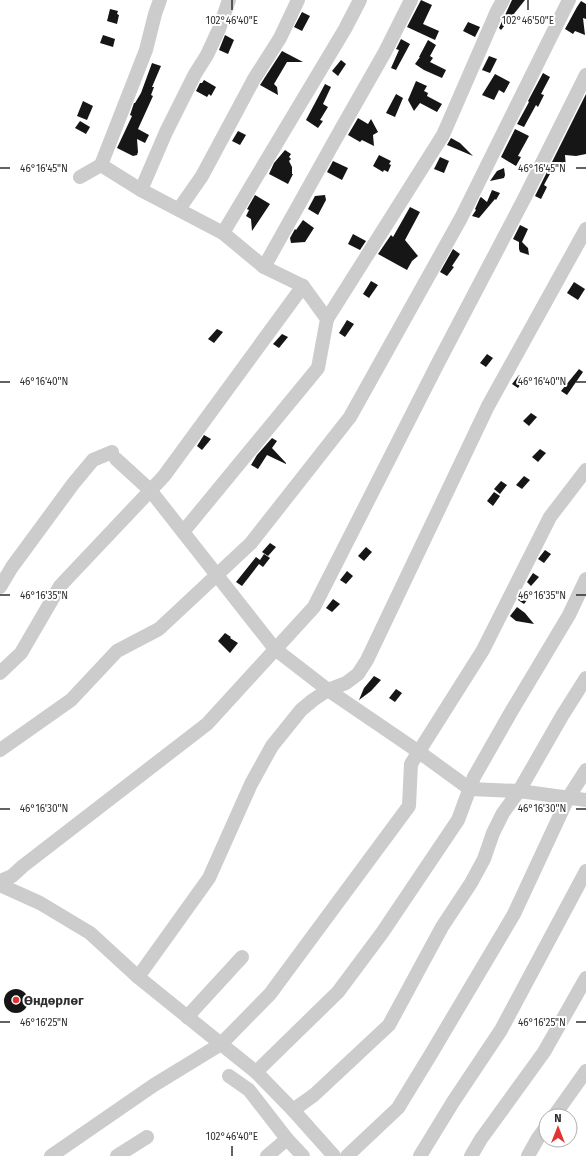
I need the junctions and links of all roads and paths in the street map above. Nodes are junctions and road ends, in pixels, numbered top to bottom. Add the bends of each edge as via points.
1 (160, 0) edge
2 (229, 0) edge
3 (298, 0) edge
4 (360, 0) edge
5 (410, 0) edge
6 (503, 0) edge
7 (569, 0) edge
8 (586, 76) edge
9 (101, 165) junction
10 (80, 177) dead end
11 (141, 190) junction
12 (179, 209) junction
13 (586, 229) edge
14 (223, 232) junction
15 (264, 267) junction
16 (303, 286) junction
17 (327, 319) junction
18 (586, 470) edge
19 (150, 490) junction
20 (183, 532) junction
21 (217, 575) junction
22 (586, 579) edge
23 (0, 587) edge
24 (275, 649) junction
25 (0, 673) edge
26 (586, 678) edge
27 (328, 690) junction
28 (0, 750) edge
29 (419, 752) junction
30 (586, 770) edge
31 (470, 789) junction
32 (519, 791) junction
33 (568, 798) junction
34 (586, 800) edge
35 (586, 871) edge
36 (0, 881) edge
37 (0, 885) edge
38 (242, 957) dead end
39 (138, 977) junction
40 (586, 978) edge
41 (187, 1017) junction
42 (220, 1044) junction
43 (586, 1071) edge
44 (256, 1072) junction
45 (230, 1076) dead end
46 (560, 1108) edge
47 (293, 1110) junction
48 (147, 1137) dead end
49 (538, 1138) edge
50 (287, 1139) junction
51 (51, 1156) edge
52 (117, 1156) edge
53 (267, 1156) edge
54 (303, 1156) edge
55 (334, 1156) edge
56 (347, 1156) edge
57 (420, 1156) edge
58 (471, 1156) edge
59 (528, 1156) edge

1 - 9 street via 146,50
2 - 11 street via 219,29 166,132
3 - 12 street via 280,38 254,79 202,176
4 - 14 street
5 - 15 street via 385,52
6 - 17 street via 443,135
7 - 21 street via 463,215 350,417 251,543
8 - 24 street via 314,607
9 - 10 street
9 - 11 street
11 - 12 street
12 - 14 street
13 - 27 street via 488,406 367,660 358,674 346,683
14 - 15 street
15 - 16 street
16 - 17 street
16 - 19 street via 164,476
17 - 20 street via 318,368
18 - 29 street via 550,517 483,650
19 - 20 street
19 - 23 street via 114,455 94,460 73,484
19 - 25 street via 60,586 21,652
20 - 21 street
21 - 24 street
21 - 28 street via 159,629 117,652 71,700
22 - 31 street via 569,615 474,777
24 - 27 street
24 - 36 street via 207,724 12,876
26 - 32 street
27 - 29 street
27 - 39 street via 301,710 272,746 251,784 209,878
29 - 31 street
29 - 42 street via 411,764 409,806 270,994
30 - 33 street
31 - 32 street
31 - 44 street via 458,820 382,933 338,992
32 - 33 street
32 - 47 street via 503,813 484,860 442,927 388,1026 314,1095
33 - 34 street
33 - 56 street via 514,914 398,1108
35 - 57 street via 501,1030
37 - 39 street via 40,903 90,933
38 - 41 street
39 - 41 street
40 - 58 street via 544,1052
41 - 42 street
42 - 44 street
42 - 51 street via 154,1084
43 - 46 street
44 - 47 street
45 - 50 street via 249,1090
47 - 55 street
48 - 52 street
49 - 59 street
50 - 53 street
50 - 54 street

